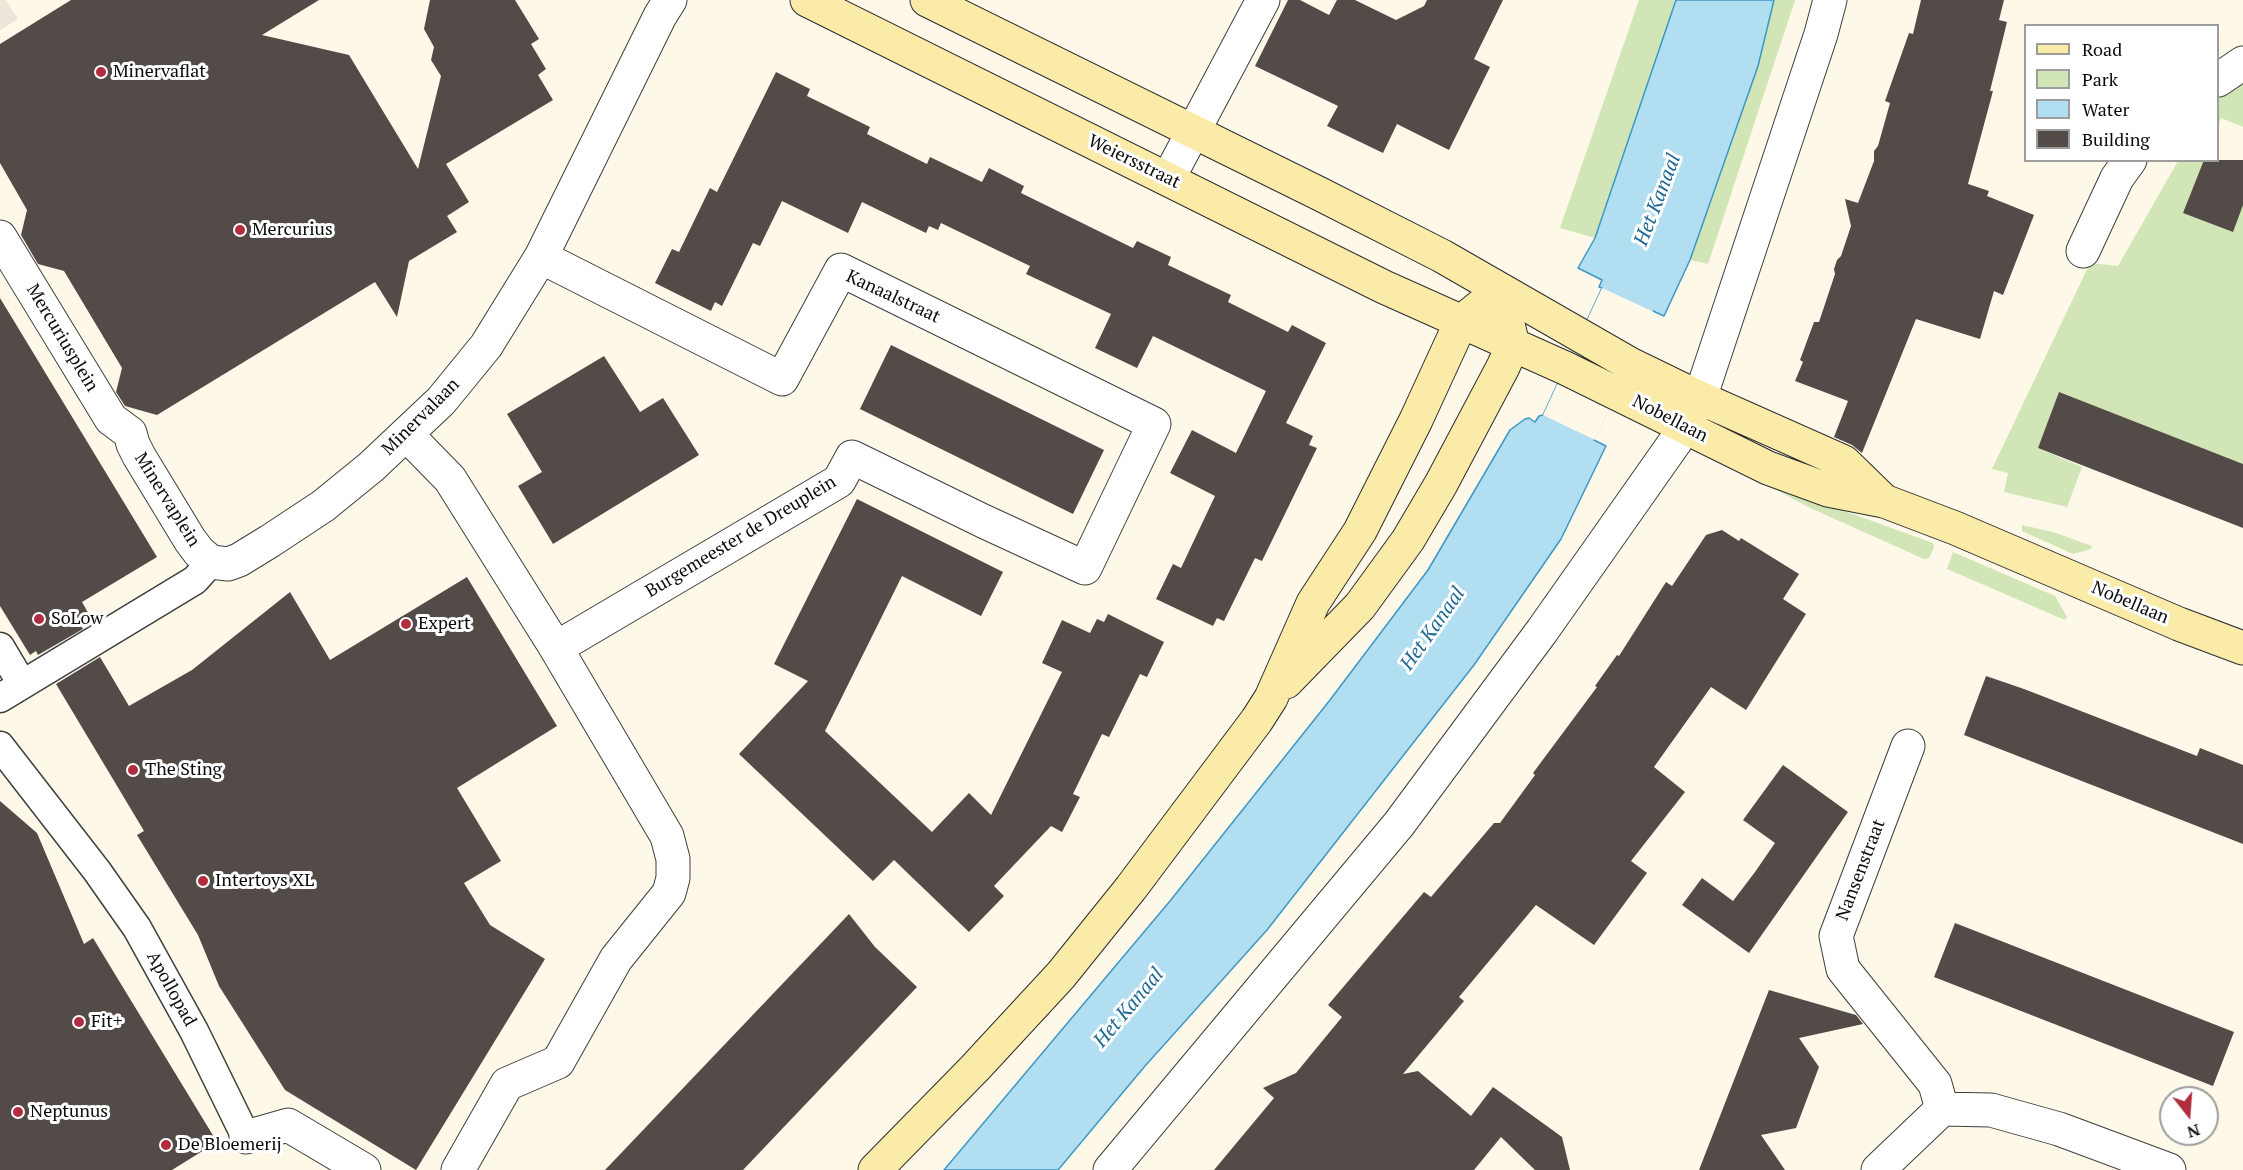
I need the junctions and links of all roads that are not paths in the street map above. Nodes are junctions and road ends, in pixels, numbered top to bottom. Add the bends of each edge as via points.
1 (670, 0) edge
2 (807, 0) edge
3 (927, 0) edge
4 (1263, 0) edge
5 (1830, 0) edge
6 (2243, 63) edge
7 (2219, 79) edge
8 (1193, 131) junction
9 (2129, 162) edge
10 (1168, 179) junction
11 (0, 237) edge
12 (2083, 251) dead end
13 (541, 257) junction
14 (1499, 291) junction
15 (1461, 322) junction
16 (1513, 345) junction
17 (1700, 398) junction
18 (1684, 427) junction
19 (130, 433) joint
20 (406, 434) junction
21 (1884, 501) junction
22 (211, 562) junction
23 (1085, 568) joint
24 (0, 647) edge
25 (555, 648) junction
26 (2243, 648) edge
27 (11, 691) edge
28 (1271, 698) junction
29 (0, 746) edge
30 (1908, 746) dead end
31 (1942, 1109) junction
32 (246, 1137) joint
33 (364, 1170) edge
34 (458, 1170) edge
35 (875, 1170) edge
36 (1110, 1170) edge
37 (1878, 1170) edge
38 (2169, 1170) edge

1 - 13 street, Minervalaan
2 - 10 main road, Weiersstraat
3 - 8 main road
4 - 8 street
5 - 17 street
6 - 7 street
8 - 10 street
8 - 14 main road via 1442,256
9 - 12 street
10 - 15 main road, Weiersstraat
11 - 19 street, Mercuriusplein via 111,419
13 - 20 street, Minervalaan via 486,346 441,401
13 - 23 street, Kanaalstraat via 782,379 841,270 1154,424
14 - 15 main road
14 - 16 main road
14 - 17 main road, Nobellaan
15 - 16 main road, Nobellaan
15 - 28 main road via 1359,531 1313,603
16 - 18 main road, Nobellaan
16 - 28 main road via 1470,432 1408,540 1360,606
17 - 18 street
17 - 21 main road, Nobellaan via 1844,462
18 - 21 main road, Nobellaan via 1778,472 1828,490
18 - 36 street via 1548,622 1398,824
19 - 22 street, Minervaplein via 139,456 190,540
20 - 22 street, Minervalaan via 323,506 270,541 228,564
20 - 25 street via 450,479
21 - 26 main road, Nobellaan
22 - 27 street via 195,580
23 - 25 street, Burgemeester de Dreuplein via 852,457 838,481
24 - 27 street
25 - 34 street via 667,836 674,878 669,892 616,960 558,1062 507,1084
28 - 35 main road via 1131,888 1061,975
29 - 32 street, Apollopad via 137,928
30 - 31 street, Nansenstraat via 1836,936 1843,969 1935,1084
31 - 37 street
31 - 38 street via 1991,1110 2059,1129
32 - 33 street, Apollopad via 288,1125

